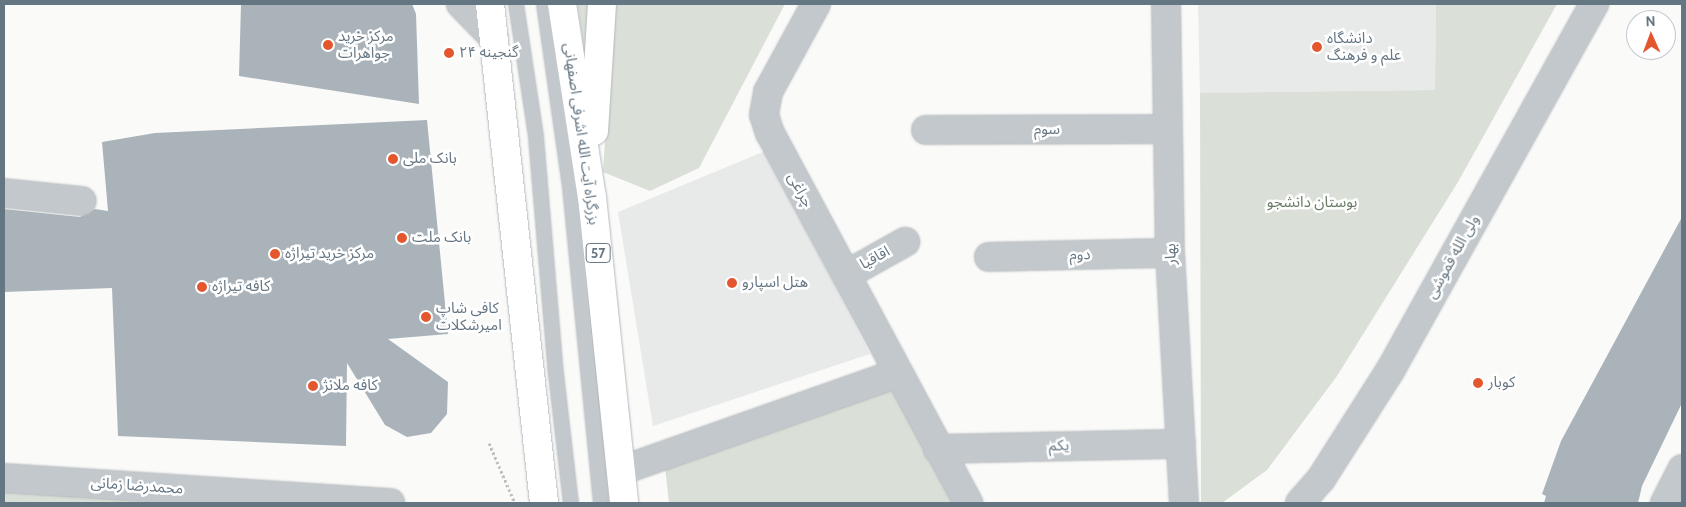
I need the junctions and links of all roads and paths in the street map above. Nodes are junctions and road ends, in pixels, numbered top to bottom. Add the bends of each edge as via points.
1 (461, 4) edge
2 (490, 4) edge
3 (516, 4) edge
4 (544, 4) edge
5 (562, 4) edge
6 (602, 4) edge
7 (816, 4) edge
8 (1166, 4) edge
9 (1594, 4) edge
10 (494, 38) junction
11 (1168, 129) junction
12 (926, 130) dead end
13 (4, 193) edge
14 (592, 197) junction
15 (82, 202) dead end
16 (905, 242) dead end
17 (1170, 253) junction
18 (989, 257) dead end
19 (846, 275) junction
20 (896, 374) junction
21 (489, 443) dead end
22 (1180, 444) junction
23 (938, 449) junction
24 (1682, 469) edge
25 (620, 471) junction
26 (4, 478) edge
27 (514, 501) dead end
28 (390, 503) edge
29 (544, 503) edge
30 (571, 503) edge
31 (601, 503) edge
32 (624, 503) edge
33 (968, 503) edge
34 (1184, 503) edge
35 (1300, 503) edge
36 (1665, 503) edge

1 - 10 street
2 - 10 highway
3 - 30 lane via 536,137 556,374
4 - 31 lane via 570,186
5 - 14 highway, بزرگراه آیت الله اشرفی اصفهانی / 57
6 - 14 highway via 596,68
7 - 19 street, چراغی via 768,92 764,115 770,133
8 - 11 street, بهار
9 - 35 street, ولی الله قموشی via 1391,369 1321,479
10 - 29 highway
11 - 12 street, سوم
11 - 17 street, بهار
13 - 15 street
14 - 25 highway, بزرگراه آیت الله اشرفی اصفهانی / 57
16 - 19 street, اقاقیا
17 - 18 street, دوم
17 - 22 street, بهار
19 - 20 street, چراغی
20 - 23 street, چراغی
20 - 25 street
21 - 27 path
22 - 23 street, یکم
22 - 34 street, بهار
23 - 33 street, چراغی
24 - 36 street
25 - 32 highway, بزرگراه آیت الله اشرفی اصفهانی / 57
26 - 28 street, محمدرضا زمانی

